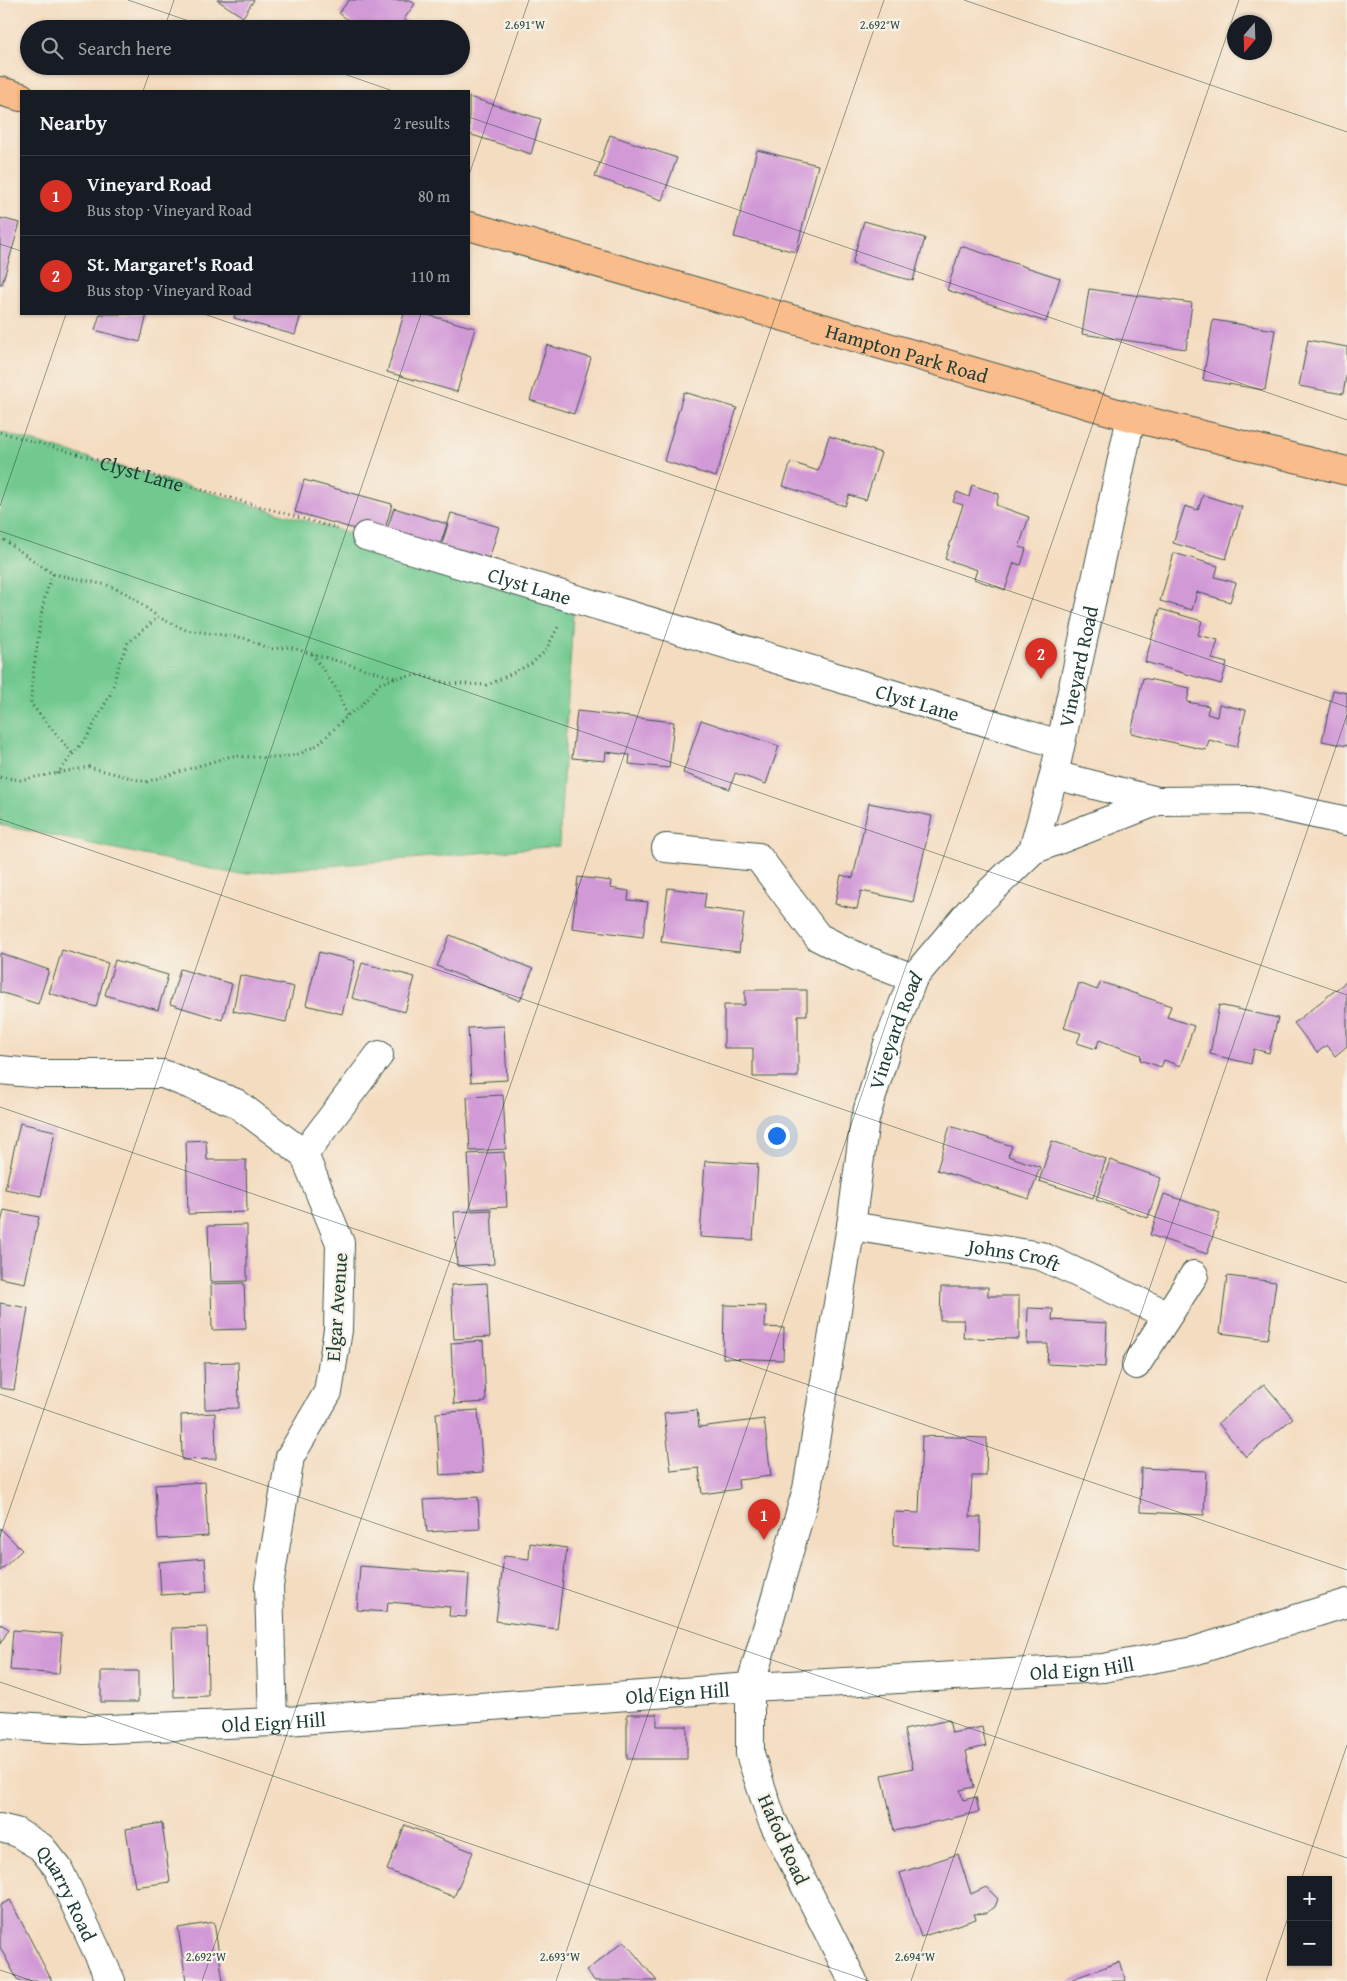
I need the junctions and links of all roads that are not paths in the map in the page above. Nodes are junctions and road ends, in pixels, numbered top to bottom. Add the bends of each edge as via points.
1 (0, 91) edge
2 (20, 97) edge
3 (470, 226) edge
4 (1131, 417) junction
5 (1347, 471) edge
6 (366, 536) road end
7 (1059, 744) junction
8 (1054, 775) junction
9 (1158, 801) junction
10 (1347, 822) edge
11 (666, 848) dead end
12 (1033, 850) junction
13 (913, 978) junction
14 (379, 1055) dead end
15 (0, 1070) edge
16 (304, 1154) junction
17 (851, 1226) junction
18 (1194, 1275) dead end
19 (1168, 1316) junction
20 (1136, 1365) dead end
21 (1347, 1603) edge
22 (750, 1687) junction
23 (273, 1722) junction
24 (0, 1724) edge
25 (0, 1828) edge
26 (111, 1981) edge
27 (853, 1981) edge

1 - 2 main road
3 - 4 main road, Hampton Park Road
4 - 5 main road, Hampton Park Road
4 - 7 street, Vineyard Road
6 - 7 street, Clyst Lane
7 - 8 street, Vineyard Road
8 - 9 street
8 - 12 street, Vineyard Road
9 - 10 street via 1250,800
9 - 12 street
11 - 13 street via 758,856 818,937
12 - 13 street, Vineyard Road via 969,912
13 - 17 street, Vineyard Road via 886,1047 865,1119
14 - 16 street
15 - 16 street via 42,1074 164,1074 236,1103
16 - 23 street, Elgar Avenue via 340,1243 338,1330 328,1392 290,1457 269,1586
17 - 19 street, Johns Croft via 1041,1256
17 - 22 street, Vineyard Road via 807,1489
18 - 19 street
19 - 20 street
21 - 22 street, Old Eign Hill via 1194,1651 1103,1668
22 - 23 street, Old Eign Hill
22 - 27 street, Hafod Road via 750,1754 772,1820
23 - 24 street, Old Eign Hill via 84,1730
25 - 26 street, Quarry Road via 16,1832 41,1847 58,1868

